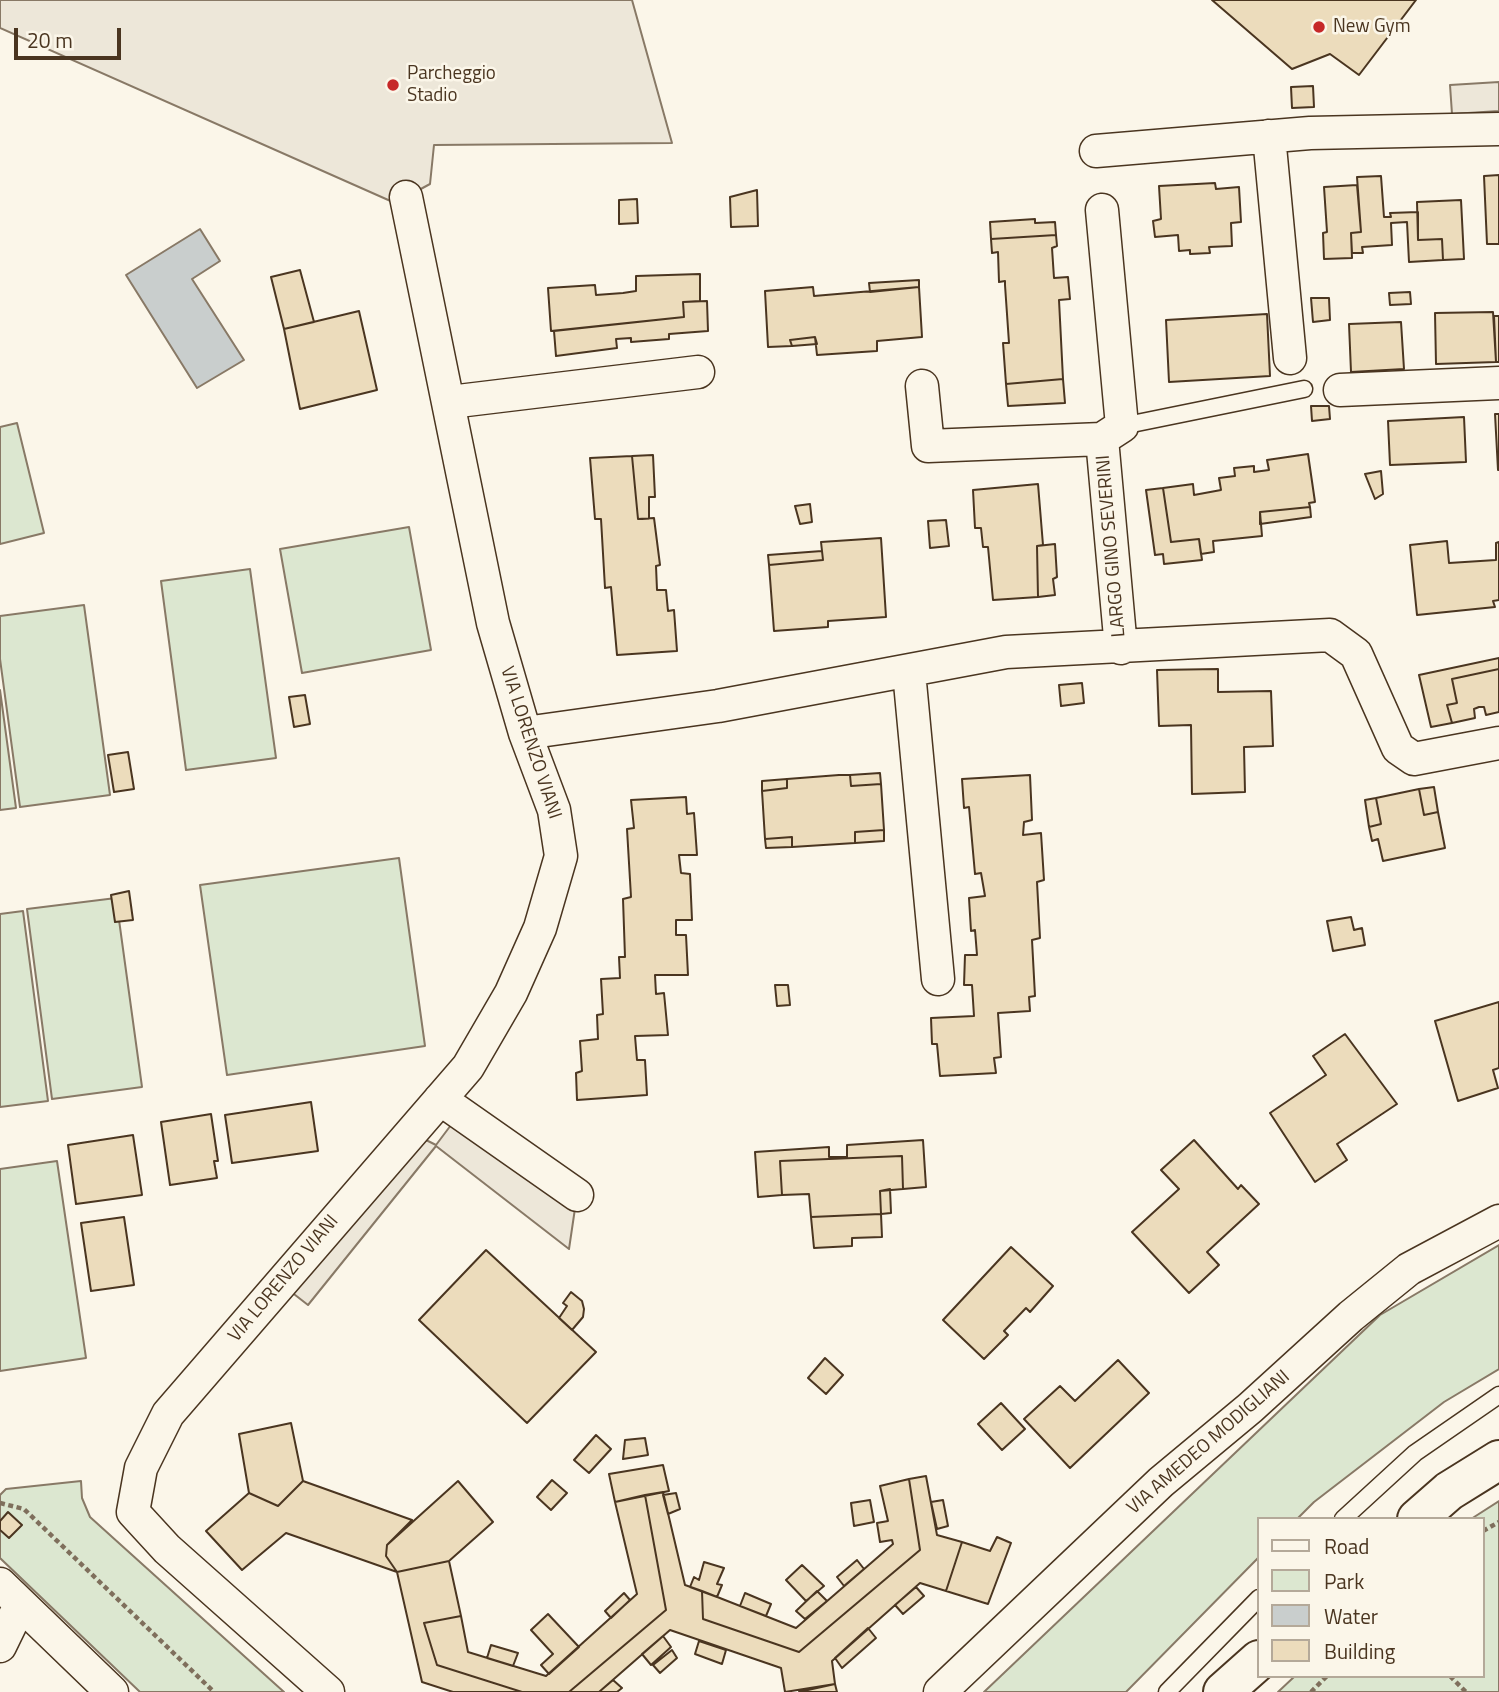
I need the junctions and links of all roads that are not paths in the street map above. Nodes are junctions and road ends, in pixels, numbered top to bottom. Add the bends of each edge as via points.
1 (1499, 129) edge
2 (1269, 136) junction
3 (1096, 151) dead end
4 (406, 197) dead end
5 (1102, 210) dead end
6 (1290, 358) dead end
7 (698, 372) dead end
8 (1499, 383) edge
9 (922, 386) dead end
10 (1304, 389) dead end
11 (1340, 390) dead end
12 (450, 402) junction
13 (1112, 432) junction
14 (1121, 648) junction
15 (909, 672) junction
16 (525, 733) junction
17 (1499, 743) edge
18 (939, 979) dead end
19 (440, 1099) junction
20 (577, 1195) dead end
21 (1499, 1221) edge
22 (1499, 1395) edge
23 (1499, 1460) edge
24 (1345, 1517) edge
25 (1419, 1517) edge
26 (10, 1594) edge
27 (1258, 1599) edge
28 (0, 1646) edge
29 (1258, 1661) edge
30 (112, 1692) edge
31 (328, 1692) edge
32 (940, 1692) edge
33 (1167, 1692) edge
34 (1223, 1692) edge

1 - 2 street
2 - 3 street
2 - 6 street
4 - 12 street, VIA LORENZO VIANI
5 - 13 street, LARGO GINO SEVERINI
7 - 12 street
8 - 11 street
9 - 13 street, LARGO GINO SEVERINI via 928,446
10 - 13 lane
12 - 16 street, VIA LORENZO VIANI via 493,623
13 - 14 street, LARGO GINO SEVERINI
14 - 15 street, LARGO GINO SEVERINI via 1006,652
14 - 17 street via 1330,635 1356,654 1398,748 1414,759
15 - 16 street, LARGO GINO SEVERINI via 718,706
15 - 18 street
16 - 19 street, VIA LORENZO VIANI via 554,810 561,856 540,928 511,993 468,1067
19 - 20 street
19 - 31 street, VIA LORENZO VIANI via 168,1414 141,1468 133,1512 167,1549
21 - 32 street, VIA AMEDEO MODIGLIANI via 1409,1269 1351,1316 1161,1482
22 - 24 lane via 1415,1453
23 - 25 main road via 1449,1491
26 - 28 street
26 - 30 street
27 - 33 lane
29 - 34 main road

